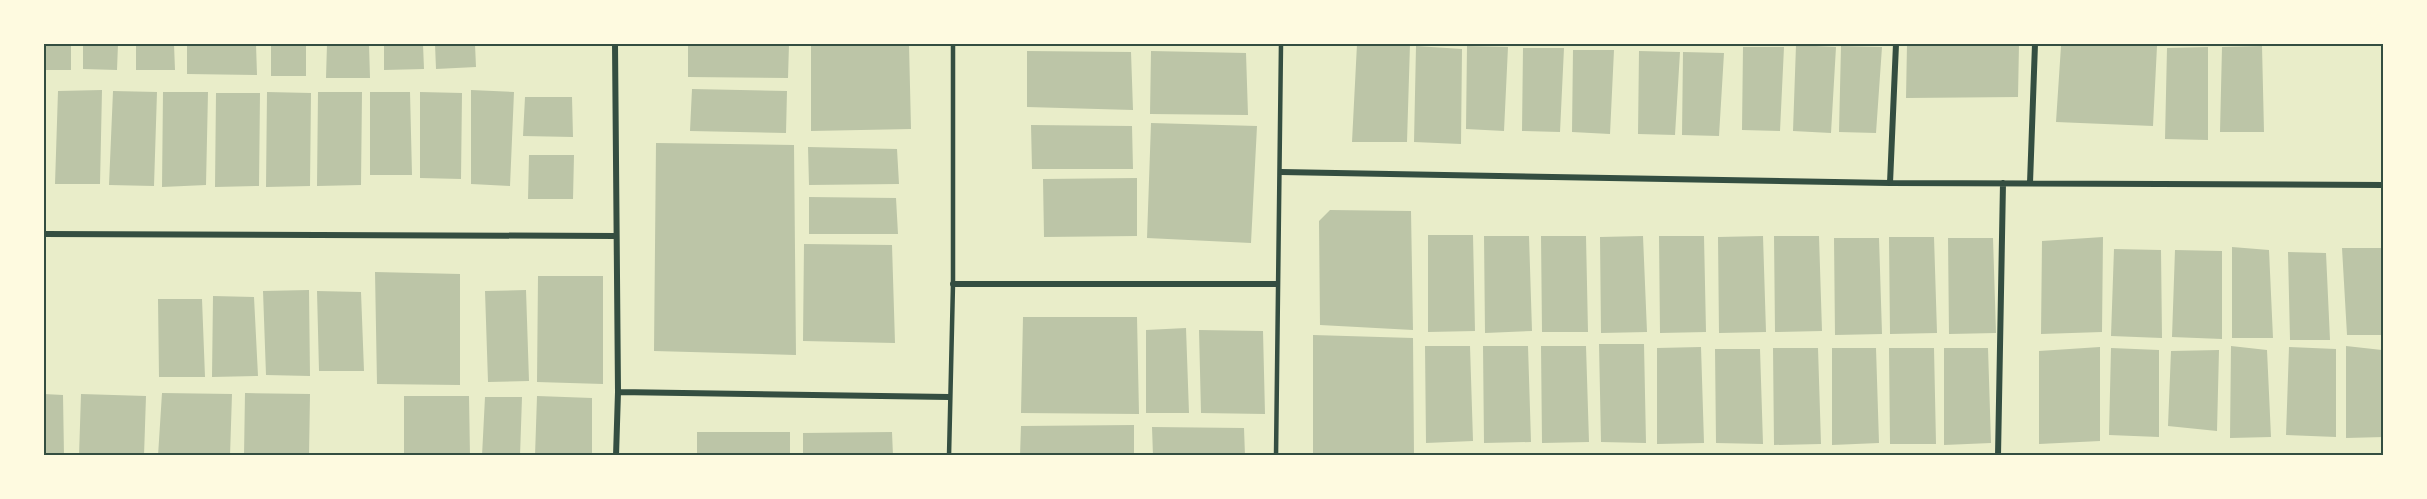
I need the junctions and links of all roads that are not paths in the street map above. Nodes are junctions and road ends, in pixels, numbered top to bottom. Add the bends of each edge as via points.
1 (615, 44) edge
2 (953, 44) edge
3 (1281, 44) edge
4 (1896, 44) edge
5 (2035, 44) edge
6 (1281, 172) junction
7 (1890, 183) junction
8 (2003, 183) junction
9 (2030, 183) junction
10 (2384, 185) edge
11 (44, 234) edge
12 (616, 236) junction
13 (954, 284) junction
14 (1276, 284) junction
15 (618, 392) junction
16 (949, 397) junction
17 (616, 456) edge
18 (949, 456) edge
19 (1276, 456) edge
20 (1998, 456) edge

1 - 12 street
2 - 13 lane
3 - 6 lane
4 - 7 street
5 - 9 street
6 - 7 street
6 - 14 lane
7 - 8 street
8 - 9 street
8 - 20 street
9 - 10 street
11 - 12 street
12 - 15 street
13 - 14 street
13 - 16 lane
14 - 19 lane
15 - 16 street
15 - 17 street
16 - 18 lane

